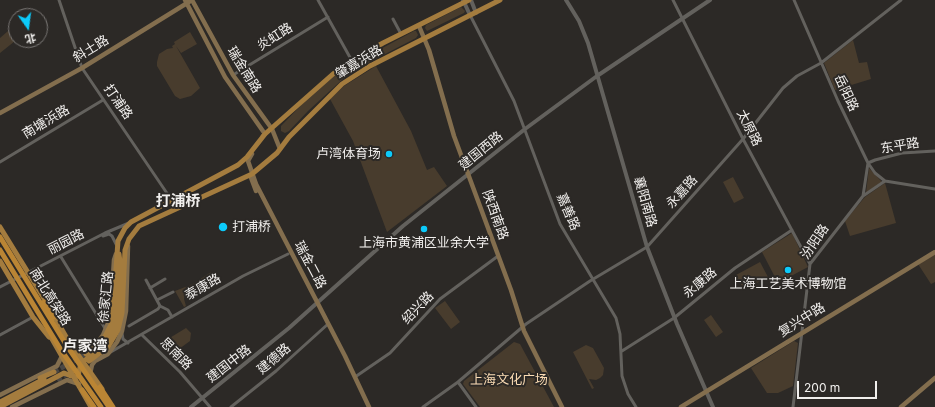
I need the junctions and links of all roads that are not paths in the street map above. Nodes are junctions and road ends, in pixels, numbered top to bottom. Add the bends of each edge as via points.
1 (59, 0) edge
2 (192, 0) edge
3 (318, 0) edge
4 (500, 0) edge
5 (566, 0) edge
6 (672, 0) edge
7 (710, 0) edge
8 (794, 0) edge
9 (901, 0) edge
10 (467, 1) edge
11 (185, 2) edge
12 (473, 14) junction
13 (328, 17) junction
14 (682, 18) junction
15 (393, 19) dead end
16 (419, 26) junction
17 (401, 34) junction
18 (425, 39) junction
19 (352, 61) junction
20 (820, 63) junction
21 (82, 68) junction
22 (233, 75) junction
23 (597, 76) junction
24 (103, 100) junction
25 (0, 113) edge
26 (272, 129) junction
27 (525, 129) junction
28 (265, 134) junction
29 (743, 139) junction
30 (280, 149) junction
31 (935, 151) edge
32 (247, 157) joint
33 (0, 162) edge
34 (868, 163) junction
35 (251, 174) junction
36 (468, 175) junction
37 (885, 181) junction
38 (935, 189) edge
39 (863, 196) junction
40 (172, 199) junction
41 (177, 208) junction
42 (131, 222) junction
43 (0, 227) edge
44 (792, 230) junction
45 (0, 232) edge
46 (0, 236) edge
47 (128, 246) junction
48 (647, 246) junction
49 (13, 248) junction
50 (118, 249) junction
51 (0, 250) edge
52 (935, 252) edge
53 (289, 253) junction
54 (0, 255) edge
55 (13, 256) junction
56 (498, 256) junction
57 (61, 257) junction
58 (0, 261) edge
59 (810, 264) junction
60 (26, 274) junction
61 (164, 279) dead end
62 (593, 279) junction
63 (15, 280) junction
64 (146, 280) dead end
65 (0, 287) edge
66 (150, 288) junction
67 (172, 292) dead end
68 (157, 300) junction
69 (318, 304) junction
70 (160, 306) junction
71 (33, 317) junction
72 (54, 317) junction
73 (172, 317) junction
74 (674, 318) junction
75 (328, 324) junction
76 (129, 326) dead end
77 (522, 327) junction
78 (106, 330) junction
79 (122, 331) junction
80 (803, 332) junction
81 (0, 335) edge
82 (142, 335) junction
83 (280, 336) joint
84 (52, 340) junction
85 (68, 342) junction
86 (128, 343) junction
87 (73, 347) junction
88 (622, 351) junction
89 (86, 354) tunnel mouth
90 (108, 354) junction
91 (61, 358) junction
92 (89, 361) tunnel mouth
93 (82, 362) junction
94 (67, 367) junction
95 (54, 372) tunnel mouth
96 (90, 374) junction
97 (60, 375) junction
98 (355, 378) junction
99 (935, 378) edge
100 (57, 380) tunnel mouth
101 (458, 382) junction
102 (79, 384) junction
103 (100, 387) joint
104 (82, 390) junction
105 (706, 392) junction
106 (0, 395) edge
107 (0, 398) edge
108 (202, 398) junction
109 (0, 402) edge
110 (368, 406) edge
111 (0, 407) edge
112 (6, 407) edge
113 (12, 407) edge
114 (91, 407) edge
115 (96, 407) edge
116 (101, 407) edge
117 (112, 407) edge
118 (191, 407) edge
119 (210, 407) edge
120 (231, 407) edge
121 (423, 407) edge
122 (476, 407) edge
123 (562, 407) edge
124 (636, 407) edge
125 (681, 407) edge
126 (713, 407) edge
127 (793, 407) edge
128 (901, 407) edge

1 - 21 street, 打浦路
2 - 11 main road, 斜土路
2 - 22 main road, 瑞金南路
3 - 13 street
4 - 12 main road, 肇嘉浜路
5 - 23 street, 襄阳南路 via 583,30
6 - 14 street, 太原路
7 - 14 street, 建国西路
8 - 20 street, 岳阳路
9 - 20 street, 永嘉路
10 - 12 street
10 - 16 main road, 肇嘉浜路
11 - 21 main road, 斜土路
11 - 28 main road, 瑞金南路 via 225,77
12 - 18 main road, 肇嘉浜路
12 - 27 street, 嘉善路 via 474,23 514,101
13 - 19 street
13 - 22 street, 炎虹路
14 - 23 street, 建国西路
14 - 29 street, 太原路
15 - 17 street
16 - 17 main road, 肇嘉浜路
16 - 18 main road, 陕西南路
17 - 19 main road, 肇嘉浜路
18 - 30 main road, 肇嘉浜路 via 370,66 342,84 289,136
18 - 36 main road, 陕西南路
19 - 26 main road, 肇嘉浜路 via 333,74
20 - 29 street, 永嘉路 via 797,76 783,88
20 - 34 street, 岳阳路
21 - 24 street, 打浦路
21 - 25 main road, 斜土路
22 - 26 main road, 瑞金南路
23 - 27 street, 建国西路
23 - 48 street, 襄阳南路
24 - 33 street, 南塘浜路
24 - 40 street, 打浦路
26 - 28 main road, 肇嘉浜路
26 - 30 main road, 瑞金南路
27 - 36 street, 建国西路
27 - 62 street, 嘉善路 via 560,224
28 - 32 main road, 肇嘉浜路
28 - 35 main road via 250,158
29 - 44 street, 太原路
29 - 48 street, 永嘉路
30 - 35 main road, 肇嘉浜路
31 - 34 street, 东平路 via 902,153
32 - 40 main road, 徐家汇路 via 238,165
34 - 37 street, 岳阳路
34 - 39 street
35 - 41 main road, 徐家汇路
35 - 53 main road, 瑞金二路 via 252,183
36 - 56 main road, 陕西南路
36 - 69 street, 建国西路 via 380,246
37 - 38 street
37 - 39 street, 汾阳路
39 - 59 street, 汾阳路
40 - 41 street, 打浦路
40 - 42 main road, 徐家汇路
41 - 47 main road, 徐家汇路 via 139,226 129,239
42 - 50 main road, 徐家汇路 via 121,234
42 - 57 street, 丽园路
43 - 49 main road
44 - 59 street, 太原路
44 - 74 street, 永康路 via 735,268
45 - 72 highway
46 - 55 main road
46 - 117 highway, 南北高架路 via 67,346
47 - 79 main road, 徐家汇路 via 126,311
47 - 92 main road, 徐家汇路 via 118,330 108,347
48 - 62 street, 永嘉路
48 - 74 street, 襄阳南路
49 - 55 main road
49 - 60 main road
50 - 57 street, 丽园路 via 112,236 106,235
50 - 78 main road, 徐家汇路 via 114,260 112,311
50 - 89 main road, 徐家汇路 via 112,323 102,342
50 - 93 main road, 徐家汇路 via 120,262 117,321 108,340
51 - 116 highway, 南北高架路 via 61,350
52 - 80 main road, 复兴中路
53 - 69 main road, 瑞金二路
53 - 73 street, 泰康路
54 - 63 main road
54 - 84 highway
55 - 60 main road
56 - 77 main road, 陕西南路
56 - 98 street, 绍兴路 via 440,299 390,353
57 - 60 street, 丽园路
57 - 78 street
58 - 63 main road
59 - 80 street, 汾阳路
60 - 63 street, 丽园路
60 - 72 main road via 49,313
61 - 66 street
62 - 77 street, 永嘉路
62 - 88 street, 嘉善路 via 617,320
63 - 65 street, 丽园路
63 - 71 main road
63 - 84 main road
64 - 66 street
66 - 68 street
67 - 68 street
68 - 70 street
69 - 75 main road, 瑞金二路
69 - 83 street, 建国西路
70 - 73 street via 168,310
70 - 76 street
71 - 81 street
71 - 84 main road
72 - 85 main road
73 - 82 street, 泰康路
74 - 88 street, 永康路
74 - 105 street, 襄阳南路
75 - 98 main road, 瑞金二路
75 - 120 street, 建德路
77 - 101 street, 永嘉路
77 - 123 main road, 陕西南路
78 - 87 main road, 徐家汇路 via 97,343 87,350 80,351
79 - 86 street via 123,338
79 - 90 main road, 徐家汇路
80 - 105 main road, 复兴中路
80 - 127 street, 汾阳路
82 - 86 street, 泰康路
82 - 108 street, 思南路
83 - 108 street, 建国中路
84 - 91 main road
85 - 87 main road
85 - 94 main road via 70,348
86 - 90 street, 泰康路
87 - 93 main road
88 - 124 street, 嘉善路 via 622,378
90 - 96 main road, 徐家汇路 via 95,361
91 - 94 main road
91 - 106 main road via 57,366
91 - 109 main road via 63,368 58,372
93 - 96 main road
93 - 102 main road via 78,373
94 - 97 main road
94 - 102 main road
95 - 107 main road
96 - 103 main road
97 - 102 main road via 70,374
97 - 111 main road
98 - 110 main road, 瑞金二路
99 - 128 main road
100 - 112 main road
101 - 121 street, 永嘉路
101 - 122 street
102 - 104 main road
102 - 113 main road via 67,380
103 - 117 highway
104 - 114 main road
104 - 115 highway
105 - 125 main road, 复兴中路
105 - 126 street, 襄阳南路
108 - 118 street, 建国中路
108 - 119 street, 思南路

